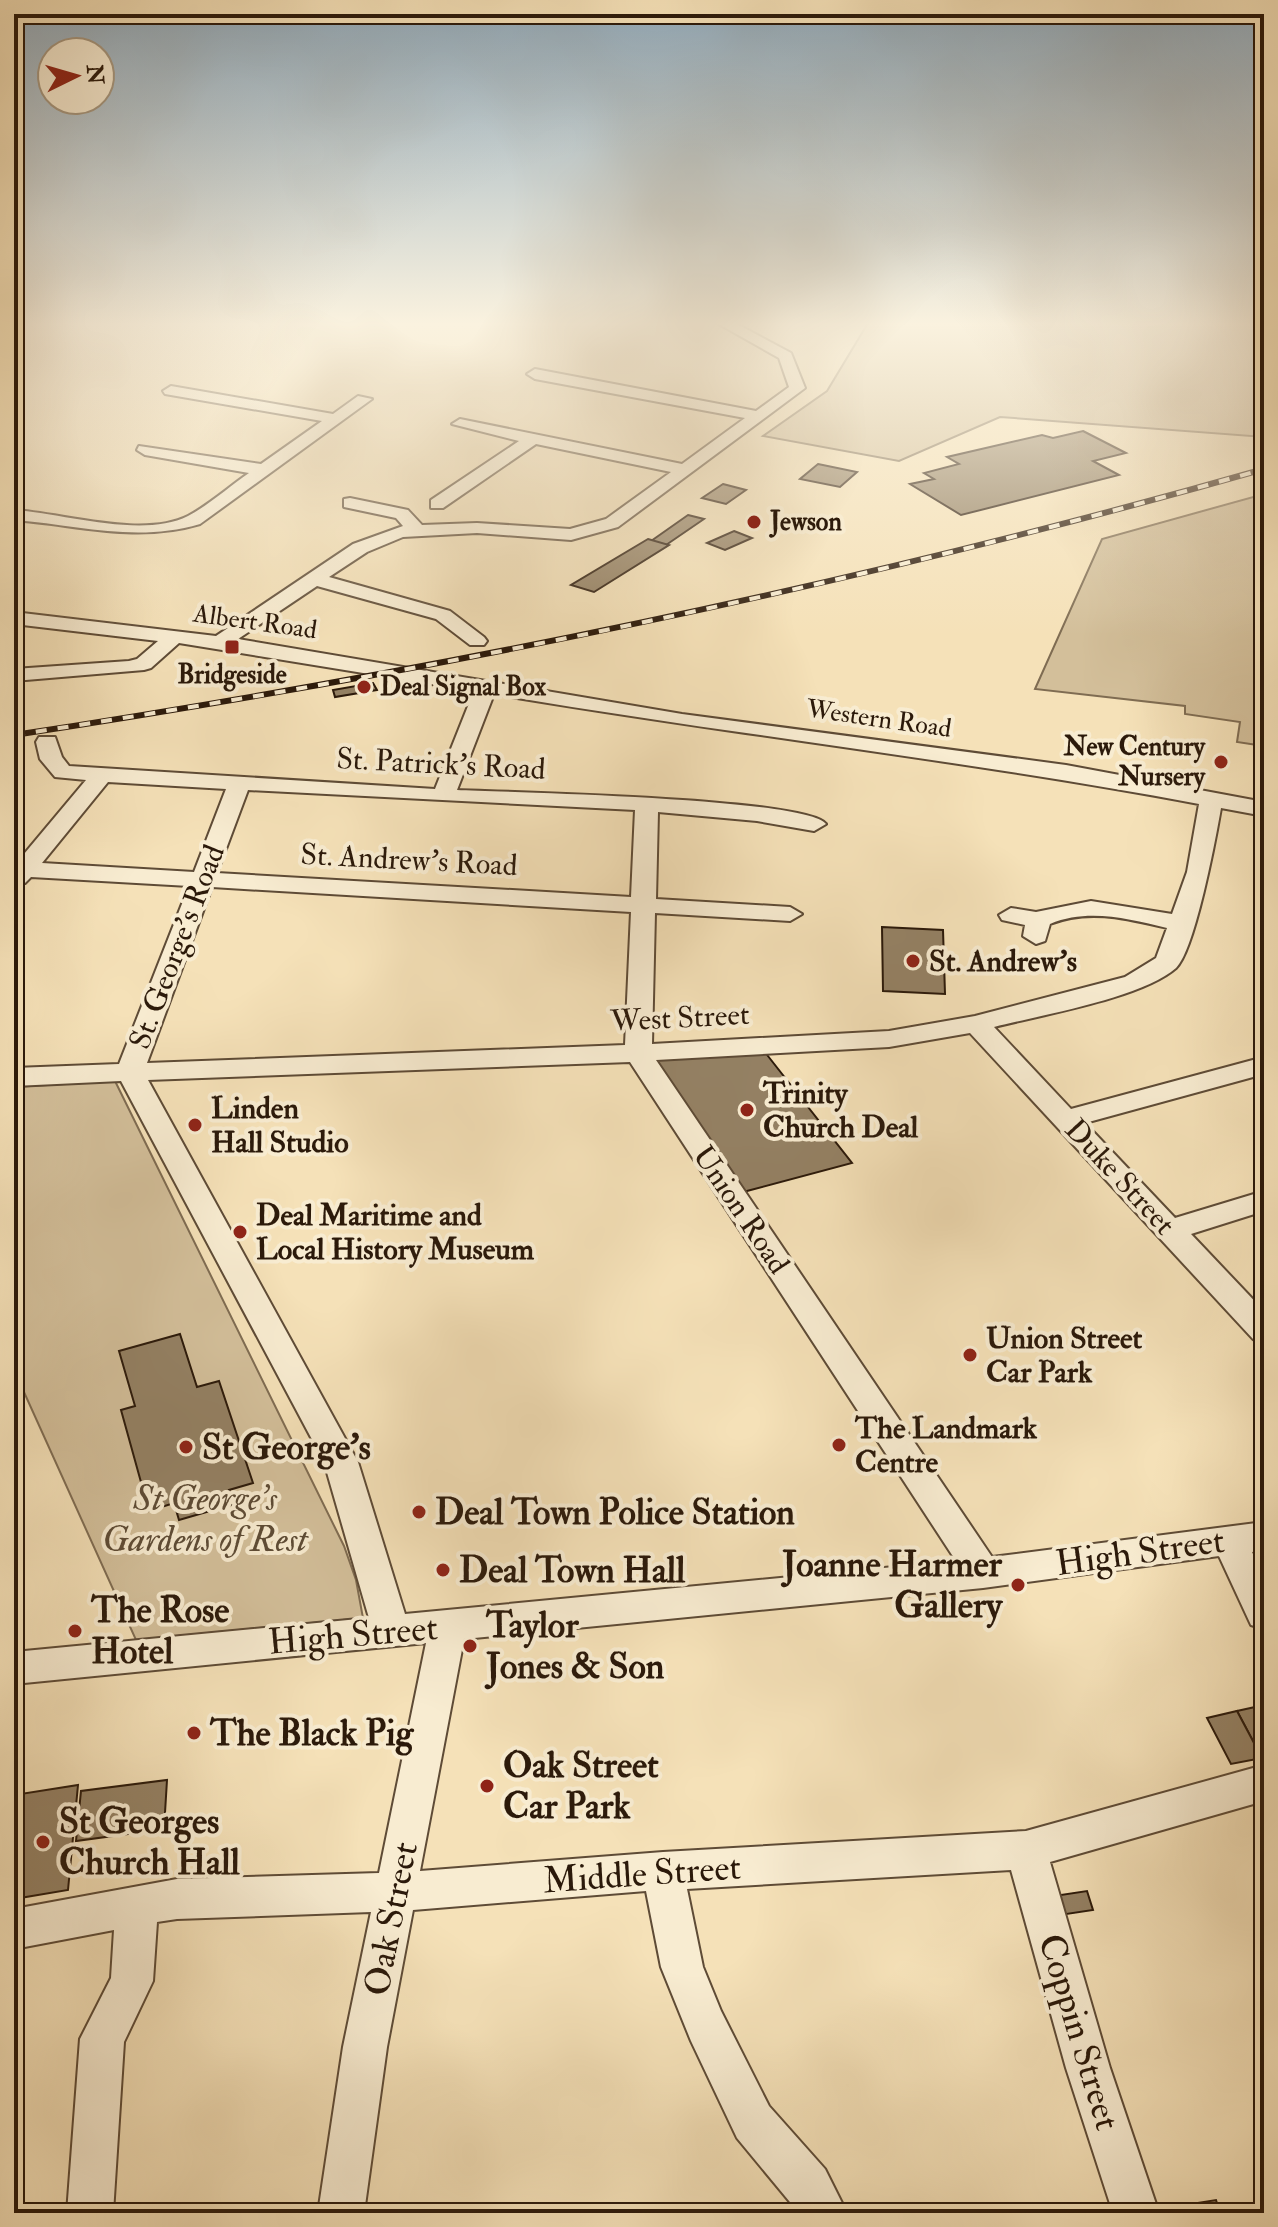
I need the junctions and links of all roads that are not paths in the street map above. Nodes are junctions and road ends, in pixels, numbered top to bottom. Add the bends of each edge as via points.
1 (325, 427) edge
2 (474, 427) edge
3 (742, 427) edge
4 (533, 439) junction
5 (155, 456) dead end
6 (681, 469) junction
7 (265, 470) junction
8 (350, 503) dead end
9 (437, 504) dead end
10 (14, 515) edge
11 (416, 530) junction
12 (311, 578) junction
13 (14, 618) edge
14 (175, 636) junction
15 (477, 641) dead end
16 (220, 642) junction
17 (14, 675) edge
18 (487, 685) junction
19 (47, 742) dead end
20 (102, 775) junction
21 (240, 782) junction
22 (443, 796) junction
23 (1211, 798) junction
24 (647, 804) junction
25 (1264, 809) edge
26 (814, 824) dead end
27 (19, 875) edge
28 (202, 880) junction
29 (643, 906) junction
30 (790, 914) dead end
31 (1011, 915) dead end
32 (1181, 923) junction
33 (976, 1024) junction
34 (638, 1053) junction
35 (1264, 1065) edge
36 (130, 1072) junction
37 (14, 1077) edge
38 (1067, 1119) junction
39 (1264, 1201) edge
40 (1169, 1230) junction
41 (1264, 1331) edge
42 (1247, 1538) edge
43 (983, 1573) junction
44 (1264, 1614) edge
45 (448, 1627) junction
46 (391, 1630) junction
47 (14, 1668) edge
48 (1264, 1783) edge
49 (1026, 1850) junction
50 (663, 1871) junction
51 (396, 1892) junction
52 (137, 1904) junction
53 (14, 1929) edge
54 (90, 2213) edge
55 (341, 2213) edge
56 (824, 2213) edge
57 (1136, 2213) edge

1 - 7 street
2 - 4 street
3 - 6 street
4 - 6 street
4 - 9 street
5 - 7 street
6 - 11 street via 612,523 571,535
7 - 10 street via 194,520 158,531
8 - 11 street via 402,514
11 - 12 street via 360,548
12 - 15 street via 443,615
12 - 16 street
13 - 14 street, Albert Road
14 - 16 street, Albert Road
14 - 17 street via 151,659 129,667
16 - 18 street, Albert Road
18 - 22 street
18 - 23 street, Western Road via 682,720 1066,772
19 - 20 street, St. Patrick's Road via 51,759 63,772
20 - 21 street, St. Patrick's Road
20 - 27 street
21 - 22 street, St. Patrick's Road
21 - 28 street, St. George's Road
22 - 24 street, St. Patrick's Road
23 - 25 street, Western Road
23 - 32 street, West Street via 1199,872
24 - 26 street, St. Patrick's Road
24 - 29 street
27 - 28 street, St. Andrew's Road
28 - 29 street, St. Andrew's Road
28 - 36 street, St. George's Road
29 - 30 street, St. Andrew's Road
29 - 34 street
31 - 32 street via 1037,928 1060,909 1084,906
32 - 33 street, West Street via 1167,962 1134,982
33 - 34 street, West Street via 889,1039
33 - 38 street, Duke Street
34 - 36 street, West Street
34 - 43 street, Union Road
35 - 38 street
36 - 37 street, West Street
36 - 46 street, St. George's Road via 341,1462
38 - 40 street, Duke Street
39 - 40 street
40 - 41 street, Duke Street
42 - 43 street, High Street
42 - 44 street
43 - 45 street, High Street
45 - 46 street, High Street
45 - 51 street, Oak Street
46 - 47 street, High Street
48 - 49 street, Middle Street
49 - 50 street, Middle Street
49 - 57 street, Coppin Street
50 - 51 street, Middle Street
50 - 56 street via 682,1967 706,2026 753,2122 809,2185
51 - 52 street, Middle Street
51 - 55 street, Oak Street via 365,2047
52 - 53 street, Middle Street
52 - 54 street via 132,1981 102,2039

